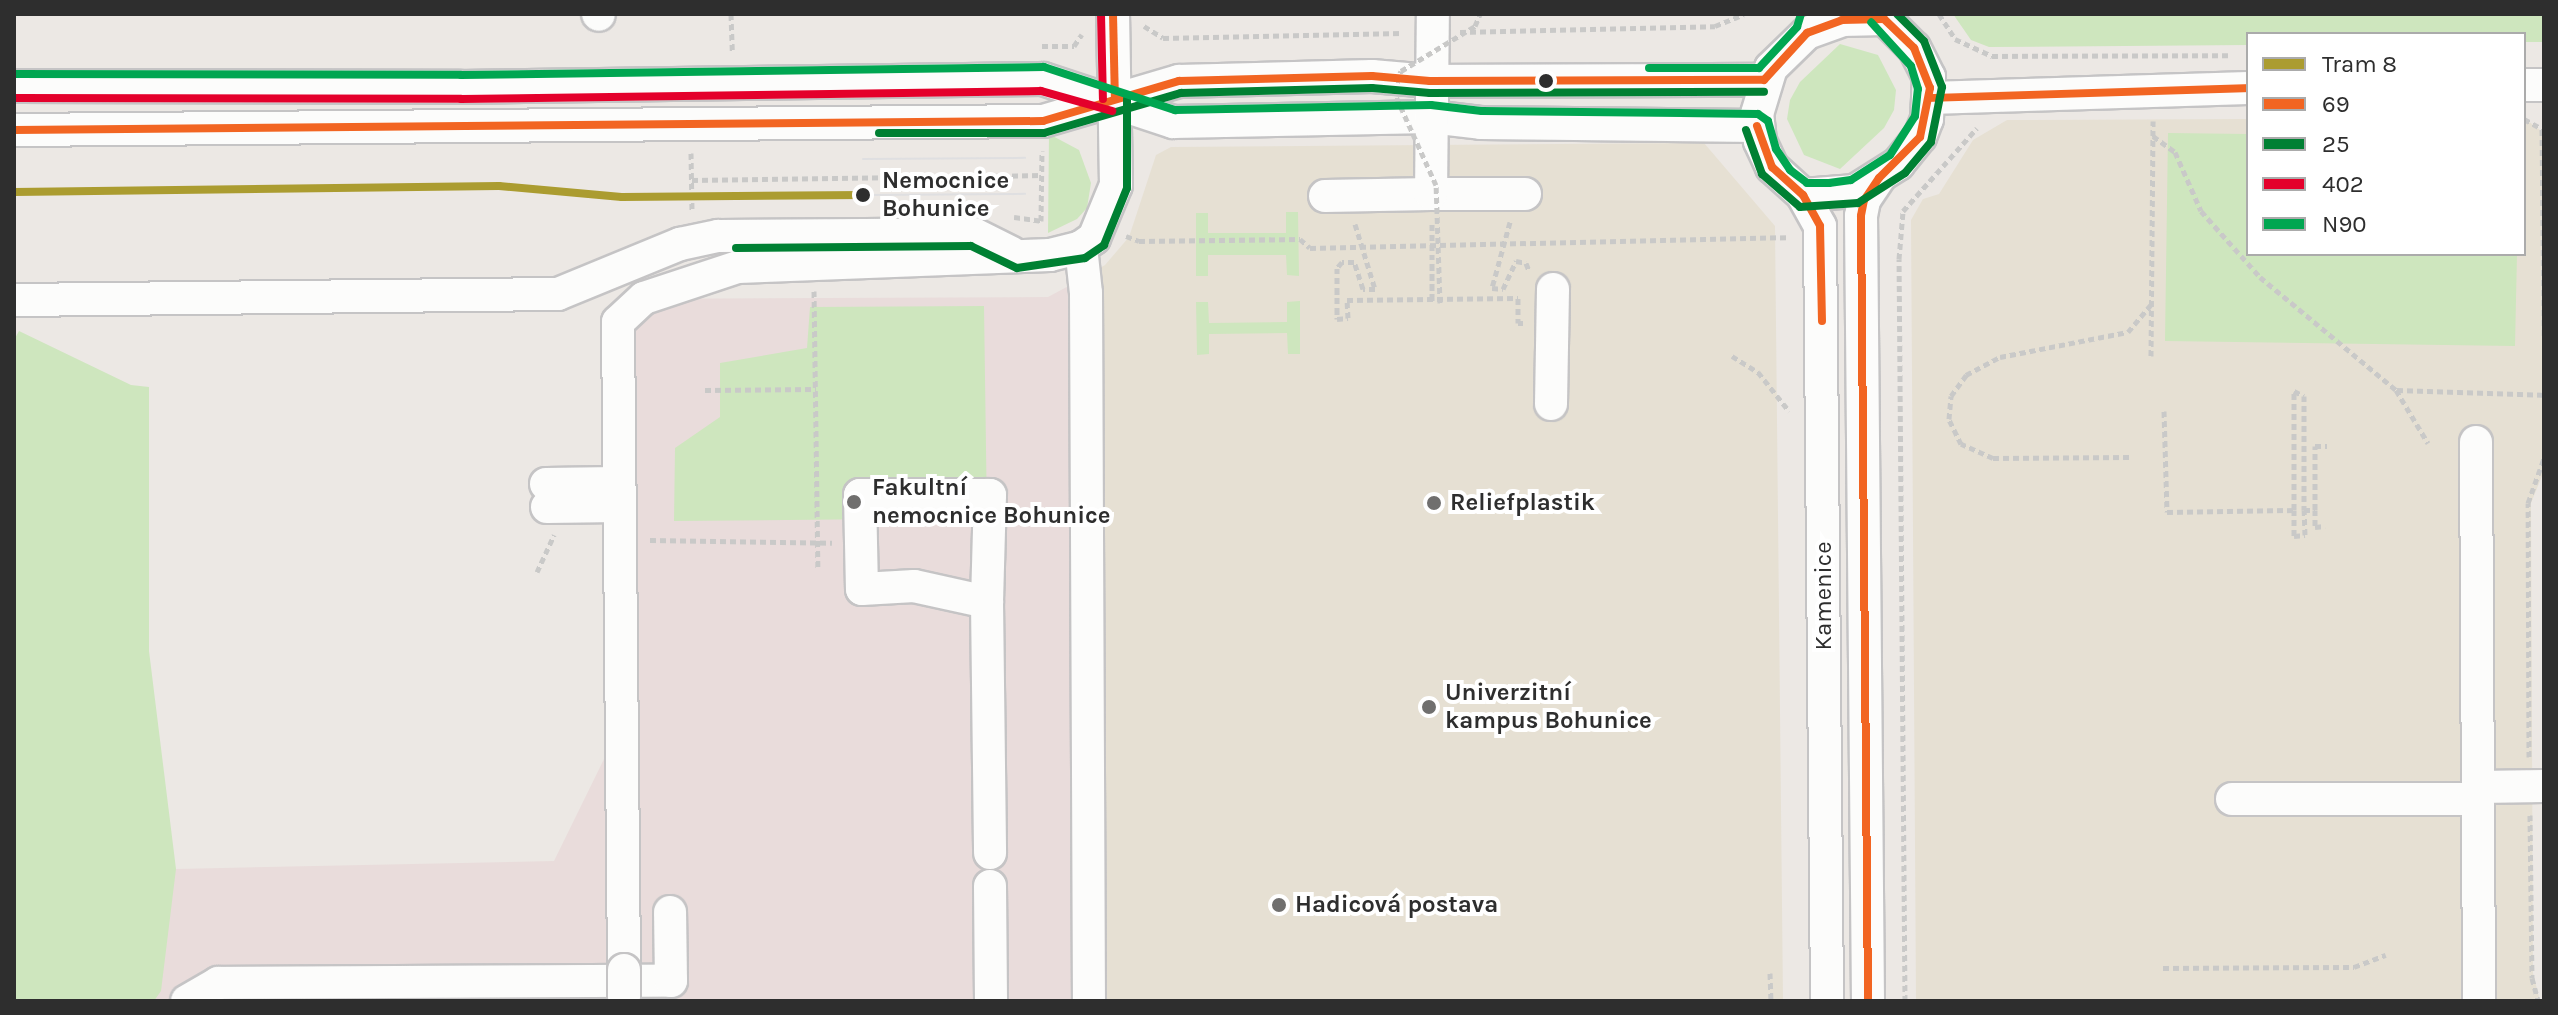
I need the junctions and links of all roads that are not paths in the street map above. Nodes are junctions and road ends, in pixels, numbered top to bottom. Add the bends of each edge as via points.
1 (1113, 14) edge
2 (1433, 14) edge
3 (1882, 17) edge
4 (1811, 24) edge
5 (1764, 80) junction
6 (1430, 81) junction
7 (14, 86) edge
8 (2246, 88) edge
9 (1930, 98) junction
10 (1115, 99) junction
11 (1757, 126) junction
12 (1420, 130) junction
13 (20, 134) edge
14 (1879, 178) junction
15 (1431, 194) junction
16 (1521, 194) road end
17 (1803, 195) junction
18 (1336, 196) road end
19 (1018, 256) junction
20 (1082, 260) junction
21 (609, 275) junction
22 (1537, 293) road end
23 (14, 300) edge
24 (632, 305) junction
25 (1551, 404) dead end
26 (2476, 442) dead end
27 (617, 494) junction
28 (551, 506) road end
29 (987, 602) junction
30 (2534, 785) edge
31 (2478, 793) junction
32 (2232, 799) dead end
33 (990, 853) dead end
34 (990, 886) dead end
35 (670, 912) dead end
36 (624, 989) edge
37 (671, 991) edge
38 (187, 1001) edge
39 (991, 1001) edge
40 (1089, 1001) edge
41 (1827, 1001) edge
42 (1868, 1001) edge
43 (2479, 1001) edge

1 - 10 street
2 - 6 street
3 - 4 street, Kamenice
3 - 9 street, Kamenice via 1922,60
4 - 5 street, Kamenice
5 - 6 street
5 - 11 street, Kamenice
6 - 10 street via 1372,76 1179,81
6 - 12 street
7 - 10 street via 461,87 1043,79
8 - 9 street
9 - 14 street, Kamenice via 1920,137
10 - 12 street via 1173,122
10 - 13 street via 1043,121
10 - 20 street via 1116,185
11 - 12 street via 1481,123
11 - 17 street, Kamenice via 1772,167
12 - 15 street
14 - 17 street, Kamenice via 1855,191
14 - 42 street, Kamenice via 1864,200 1861,216
15 - 16 street
15 - 18 street
17 - 41 street, Kamenice via 1820,226 1822,258
19 - 20 street
19 - 21 street via 974,234 718,236 680,244
19 - 24 street via 738,267
20 - 40 street
21 - 23 street via 558,294
21 - 24 street
22 - 25 street
24 - 27 street via 618,322
26 - 31 street
27 - 28 street
27 - 36 street
29 - 29 street via 914,586 862,589 860,495 990,495
29 - 33 street
30 - 31 street
31 - 32 street
31 - 43 street
34 - 39 street
35 - 37 street
37 - 38 street via 218,983

